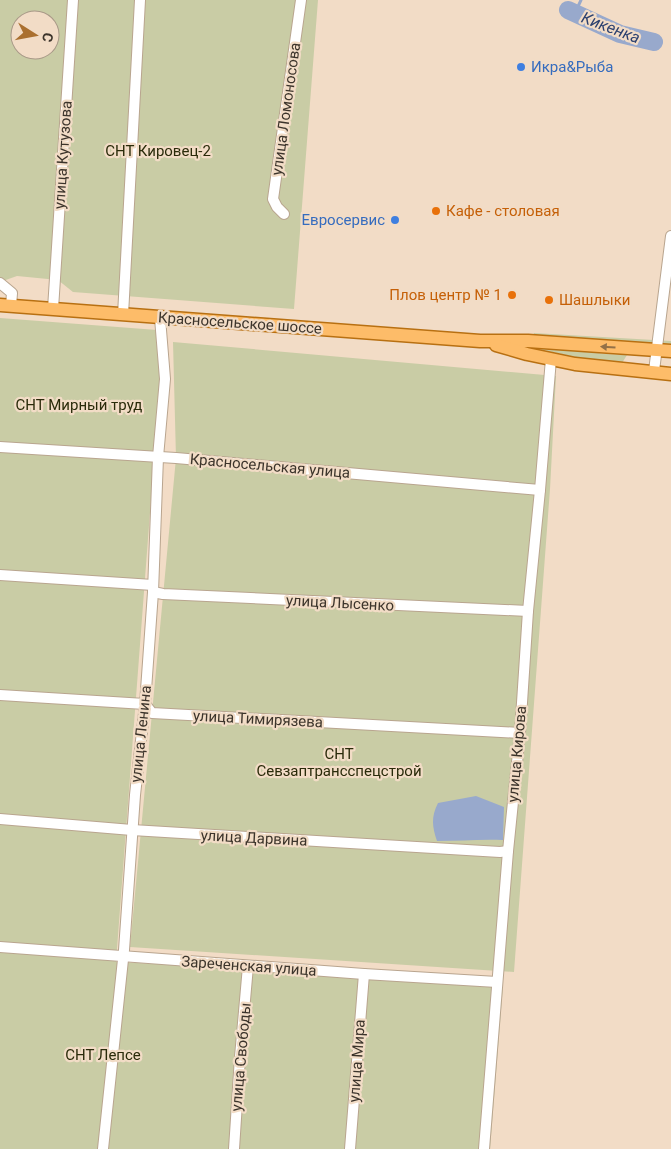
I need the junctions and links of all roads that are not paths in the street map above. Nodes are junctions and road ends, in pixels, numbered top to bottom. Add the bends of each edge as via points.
1 (73, 0) edge
2 (140, 0) edge
3 (301, 0) edge
4 (284, 214) dead end
5 (671, 236) edge
6 (0, 283) edge
7 (6, 306) edge
8 (53, 309) junction
9 (123, 315) junction
10 (160, 318) junction
11 (480, 341) junction
12 (657, 350) junction
13 (671, 352) edge
14 (551, 359) junction
15 (654, 371) junction
16 (671, 374) edge
17 (0, 447) edge
18 (158, 457) junction
19 (540, 490) junction
20 (0, 575) edge
21 (153, 589) junction
22 (528, 611) junction
23 (0, 695) edge
24 (145, 704) junction
25 (520, 733) junction
26 (0, 819) edge
27 (132, 830) junction
28 (508, 851) junction
29 (0, 947) edge
30 (123, 956) junction
31 (248, 966) junction
32 (364, 974) junction
33 (497, 982) junction
34 (103, 1149) edge
35 (234, 1149) edge
36 (350, 1149) edge
37 (484, 1149) edge

1 - 8 street, улица Кутузова
2 - 9 street
3 - 4 street, улица Ломоносова via 273,198
5 - 12 street
6 - 7 street via 12,293
7 - 8 main road, Красносельское шоссе
8 - 9 main road, Красносельское шоссе
9 - 10 main road, Красносельское шоссе
10 - 11 main road, Красносельское шоссе
10 - 18 street, улица Ленина via 165,379
12 -> 11 main road, Красносельское шоссе
11 - 14 main road, Красносельское шоссе
12 - 13 main road, Красносельское шоссе
12 - 15 street
14 - 15 main road, Красносельское шоссе
14 - 19 street, улица Кирова
15 - 16 main road, Красносельское шоссе
17 - 18 street, Красносельская улица
18 - 19 street, Красносельская улица
18 - 21 street, улица Ленина
19 - 22 street, улица Кирова
20 - 21 street, улица Лысенко
21 - 22 street, улица Лысенко via 182,595
21 - 24 street, улица Ленина
22 - 25 street, улица Кирова
23 - 24 street, улица Тимирязева
24 - 25 street, улица Тимирязева via 152,713
24 - 27 street, улица Ленина
25 - 28 street, улица Кирова
26 - 27 street, улица Дарвина
27 - 28 street, улица Дарвина
27 - 30 street, улица Ленина
28 - 33 street, улица Кирова
29 - 30 street, Зареченская улица
30 - 31 street, Зареченская улица
30 - 34 street, улица Ленина
31 - 32 street, Зареченская улица
31 - 35 street, улица Свободы
32 - 33 street, Зареченская улица
32 - 36 street, улица Мира
33 - 37 street, улица Кирова

